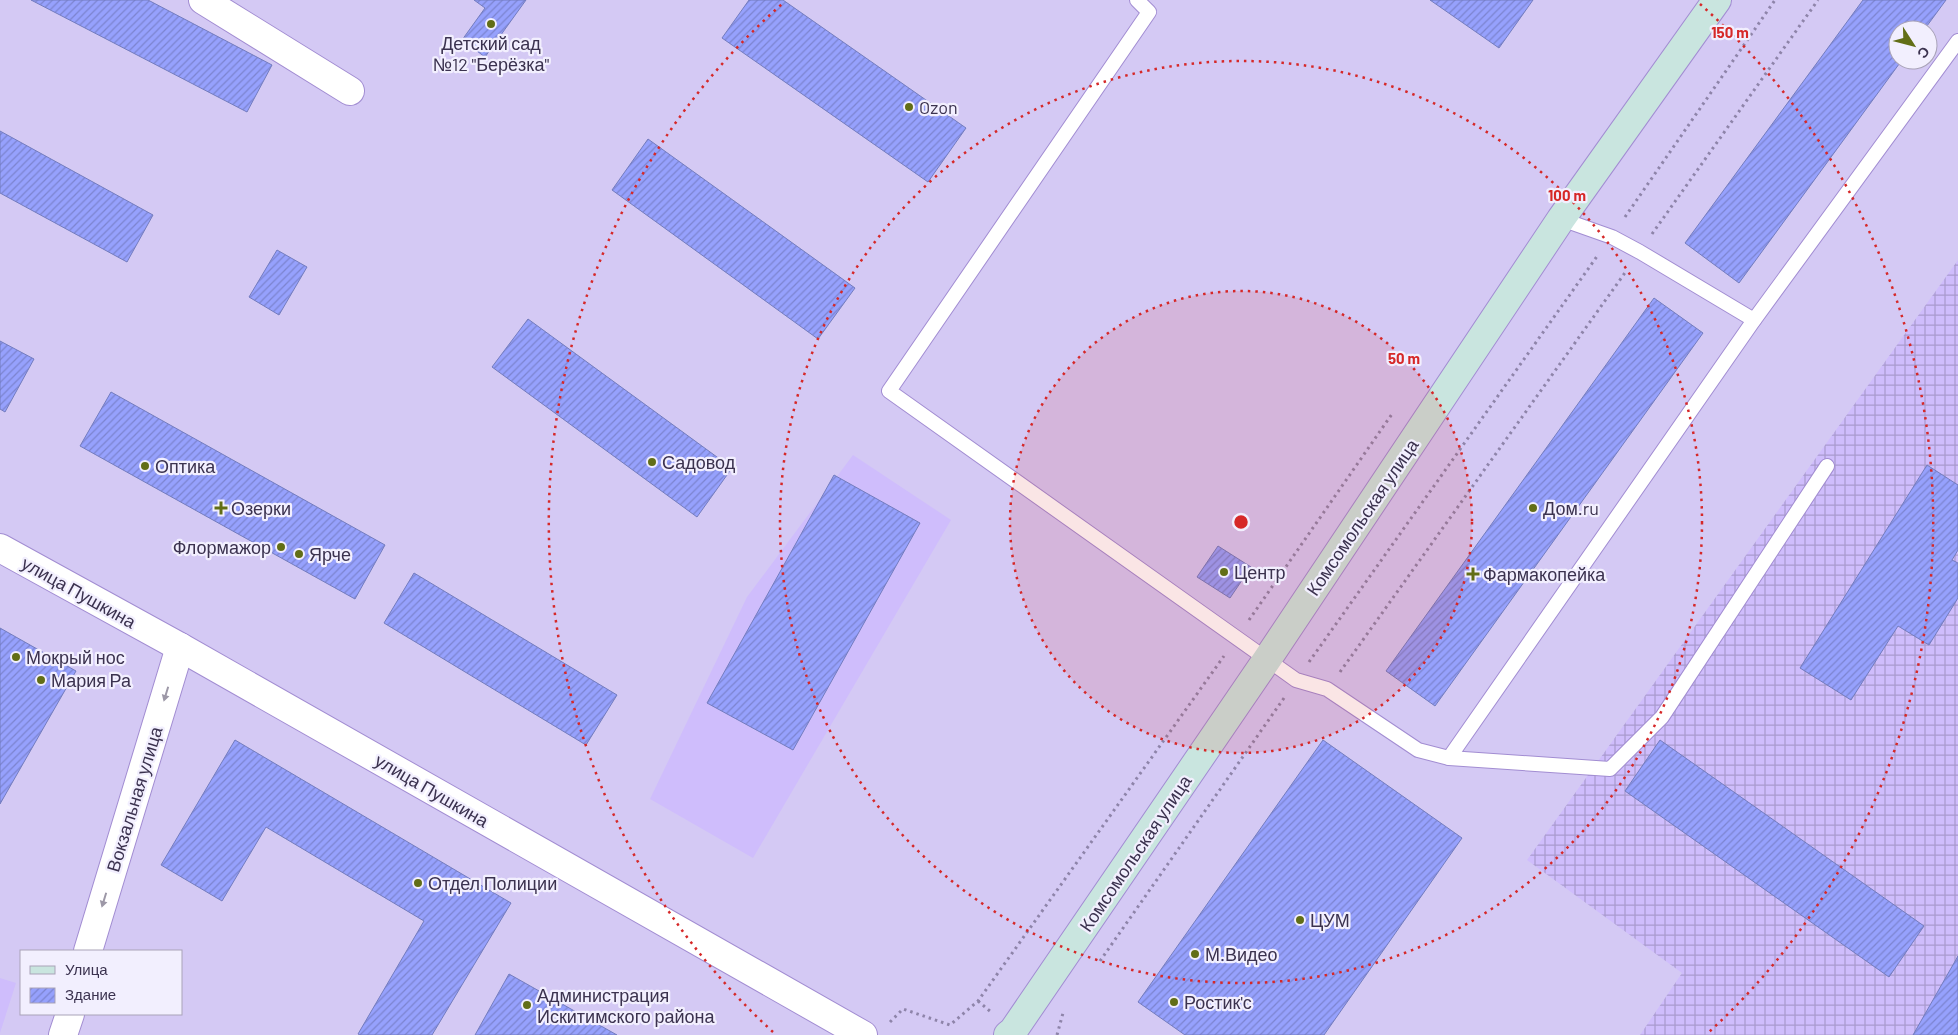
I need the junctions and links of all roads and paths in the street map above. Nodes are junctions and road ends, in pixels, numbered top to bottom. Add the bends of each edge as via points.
1 (203, 0) edge
2 (1137, 0) edge
3 (1717, 0) edge
4 (1775, 0) edge
5 (1818, 0) edge
6 (1958, 40) edge
7 (350, 91) dead end
8 (1561, 219) junction
9 (1612, 237) junction
10 (1640, 252) junction
11 (1754, 320) junction
12 (1393, 413) dead end
13 (1827, 466) dead end
14 (0, 548) edge
15 (1237, 637) junction
16 (180, 647) junction
17 (1268, 658) junction
18 (1296, 680) junction
19 (1328, 689) junction
20 (1449, 758) junction
21 (88, 950) edge
22 (1097, 965) dead end
23 (1069, 1005) dead end
24 (70, 1015) edge
25 (873, 1032) edge
26 (63, 1035) edge
27 (1008, 1035) edge
28 (1057, 1035) edge

1 - 7 street
2 - 15 lane via 1149,12 889,391
3 - 8 main road, Комсомольская улица
4 - 9 path
5 - 10 path
6 - 11 lane
8 - 9 lane
8 - 17 main road, Комсомольская улица
9 - 10 lane
9 - 18 path
10 - 11 lane
10 - 19 path
11 - 20 lane
12 - 15 path
13 - 20 lane via 1662,717 1610,769
14 - 16 street, улица Пушкина
15 - 17 lane
15 - 25 path via 978,1001 950,1025 904,1009
16 -> 21 street, Вокзальная улица
16 - 25 street, улица Пушкина
17 - 18 lane
17 - 27 main road, Комсомольская улица
18 - 19 lane
18 - 22 path
19 - 20 lane via 1418,750
23 - 28 path via 1063,1013
24 - 26 street

